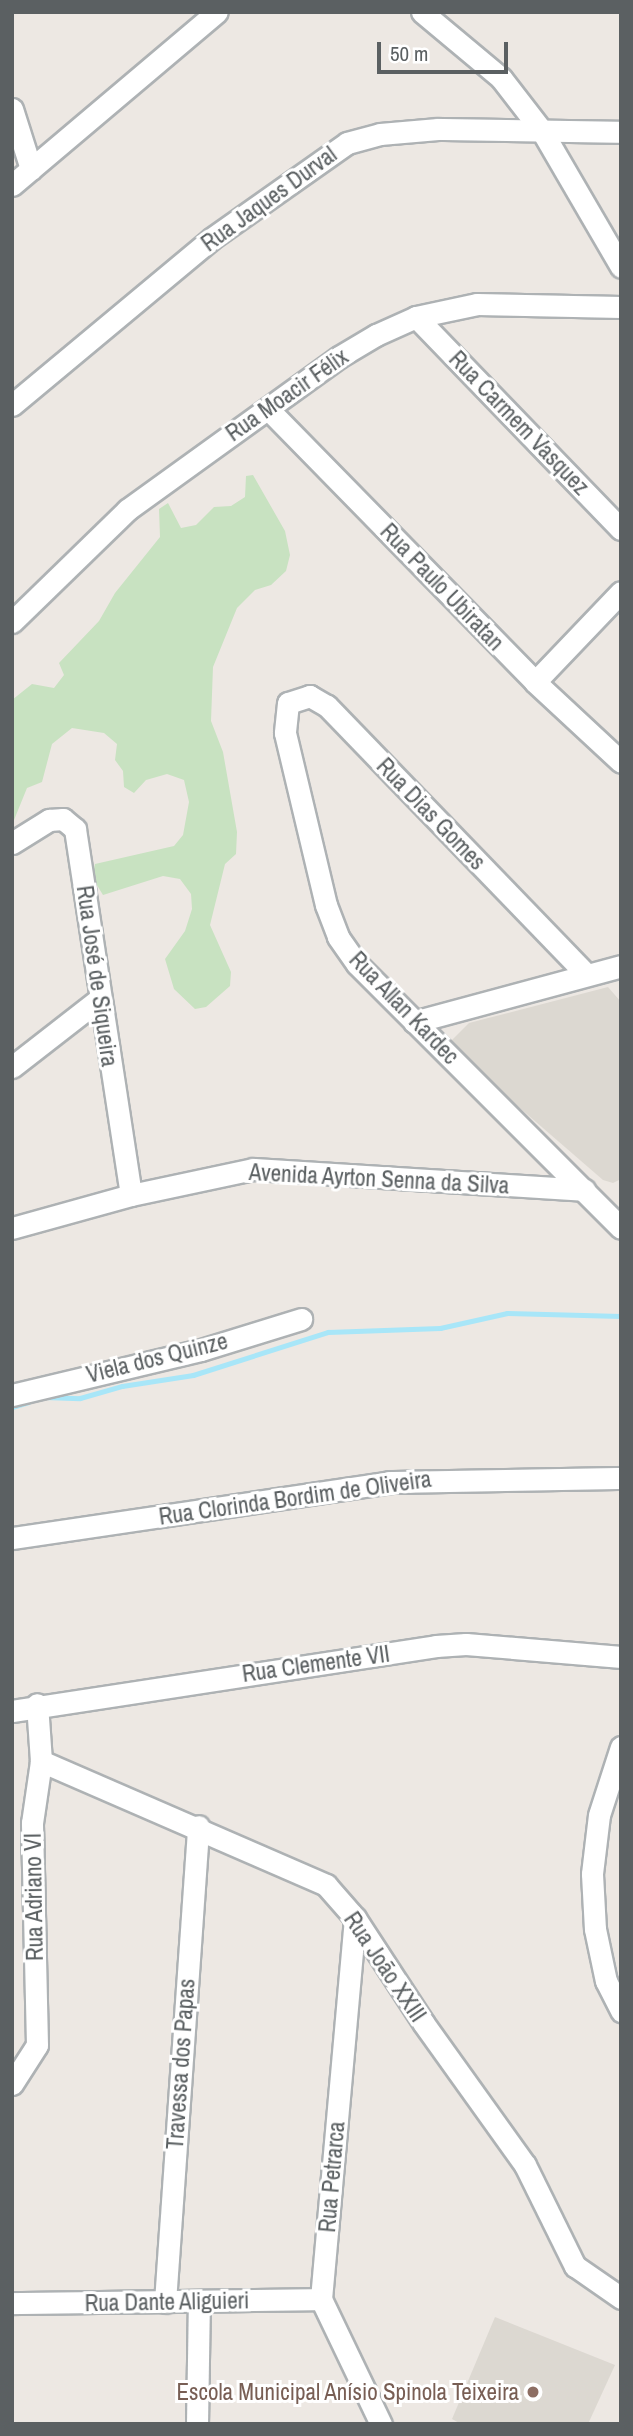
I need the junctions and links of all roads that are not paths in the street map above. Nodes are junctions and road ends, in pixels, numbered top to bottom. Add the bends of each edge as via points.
1 (217, 12) edge
2 (422, 12) edge
3 (12, 109) edge
4 (542, 131) junction
5 (621, 132) edge
6 (31, 169) junction
7 (12, 185) edge
8 (621, 267) edge
9 (621, 307) edge
10 (416, 317) junction
11 (12, 405) edge
12 (268, 409) junction
13 (621, 529) edge
14 (621, 592) edge
15 (12, 622) edge
16 (535, 682) junction
17 (285, 733) joint
18 (621, 762) edge
19 (12, 843) edge
20 (621, 966) edge
21 (586, 974) junction
22 (98, 1000) junction
23 (414, 1022) junction
24 (12, 1067) edge
25 (584, 1190) junction
26 (131, 1195) junction
27 (617, 1217) edge
28 (12, 1228) edge
29 (301, 1319) dead end
30 (12, 1395) edge
31 (621, 1478) edge
32 (12, 1538) edge
33 (621, 1657) edge
34 (37, 1704) junction
35 (12, 1711) edge
36 (621, 1748) edge
37 (41, 1761) junction
38 (198, 1826) junction
39 (355, 1917) junction
40 (621, 2011) edge
41 (12, 2084) edge
42 (621, 2298) edge
43 (321, 2299) junction
44 (165, 2302) junction
45 (199, 2302) junction
46 (12, 2303) edge
47 (197, 2424) edge
48 (381, 2424) edge

1 - 6 street
2 - 4 street via 501,78
3 - 6 street
4 - 5 street, Rua Jaques Durval
4 - 8 street
4 - 11 street, Rua Jaques Durval via 438,129 380,134 347,144 211,239
6 - 7 street
9 - 10 street, Rua Moacir Félix via 477,304
10 - 12 street, Rua Moacir Félix via 339,356
10 - 13 street, Rua Carmem Vasquez
12 - 15 street, Rua Moacir Félix via 127,510
12 - 16 street, Rua Paulo Ubiratan
14 - 16 street
16 - 18 street, Rua Paulo Ubiratan
17 - 21 street, Rua Dias Gomes via 288,703 310,696 327,706
17 - 23 street, Rua Allan Kardec via 326,905 338,937 357,964
19 - 22 street, Rua José de Siqueira via 49,820 63,819 75,829
20 - 21 street
21 - 23 street
22 - 24 street
22 - 26 street, Rua José de Siqueira
23 - 25 street, Rua Allan Kardec
25 - 26 street, Avenida Ayrton Senna da Silva via 253,1169
25 - 27 street, Rua Allan Kardec
26 - 28 street, Avenida Ayrton Senna da Silva
29 - 30 street, Viela dos Quinze via 178,1357
31 - 32 street, Rua Clorinda Bordim de Oliveira via 389,1482
33 - 34 street, Rua Clemente VII via 446,1646
34 - 35 street, Rua Clemente VII
34 - 37 street, Rua Adriano VI
36 - 40 street via 599,1815 592,1874 595,1929 606,1981
37 - 38 street, Rua João XXIII
37 - 41 street, Rua Adriano VI via 32,1824 37,2045
38 - 39 street, Rua João XXIII via 326,1885
38 - 44 street, Travessa dos Papas
39 - 42 street, Rua João XXIII via 424,2024 525,2165 575,2266
39 - 43 street, Rua Petrarca
43 - 45 street, Rua Dante Aliguieri
43 - 48 street
44 - 45 street, Rua Dante Aliguieri
44 - 46 street, Rua Dante Aliguieri
45 - 47 street

